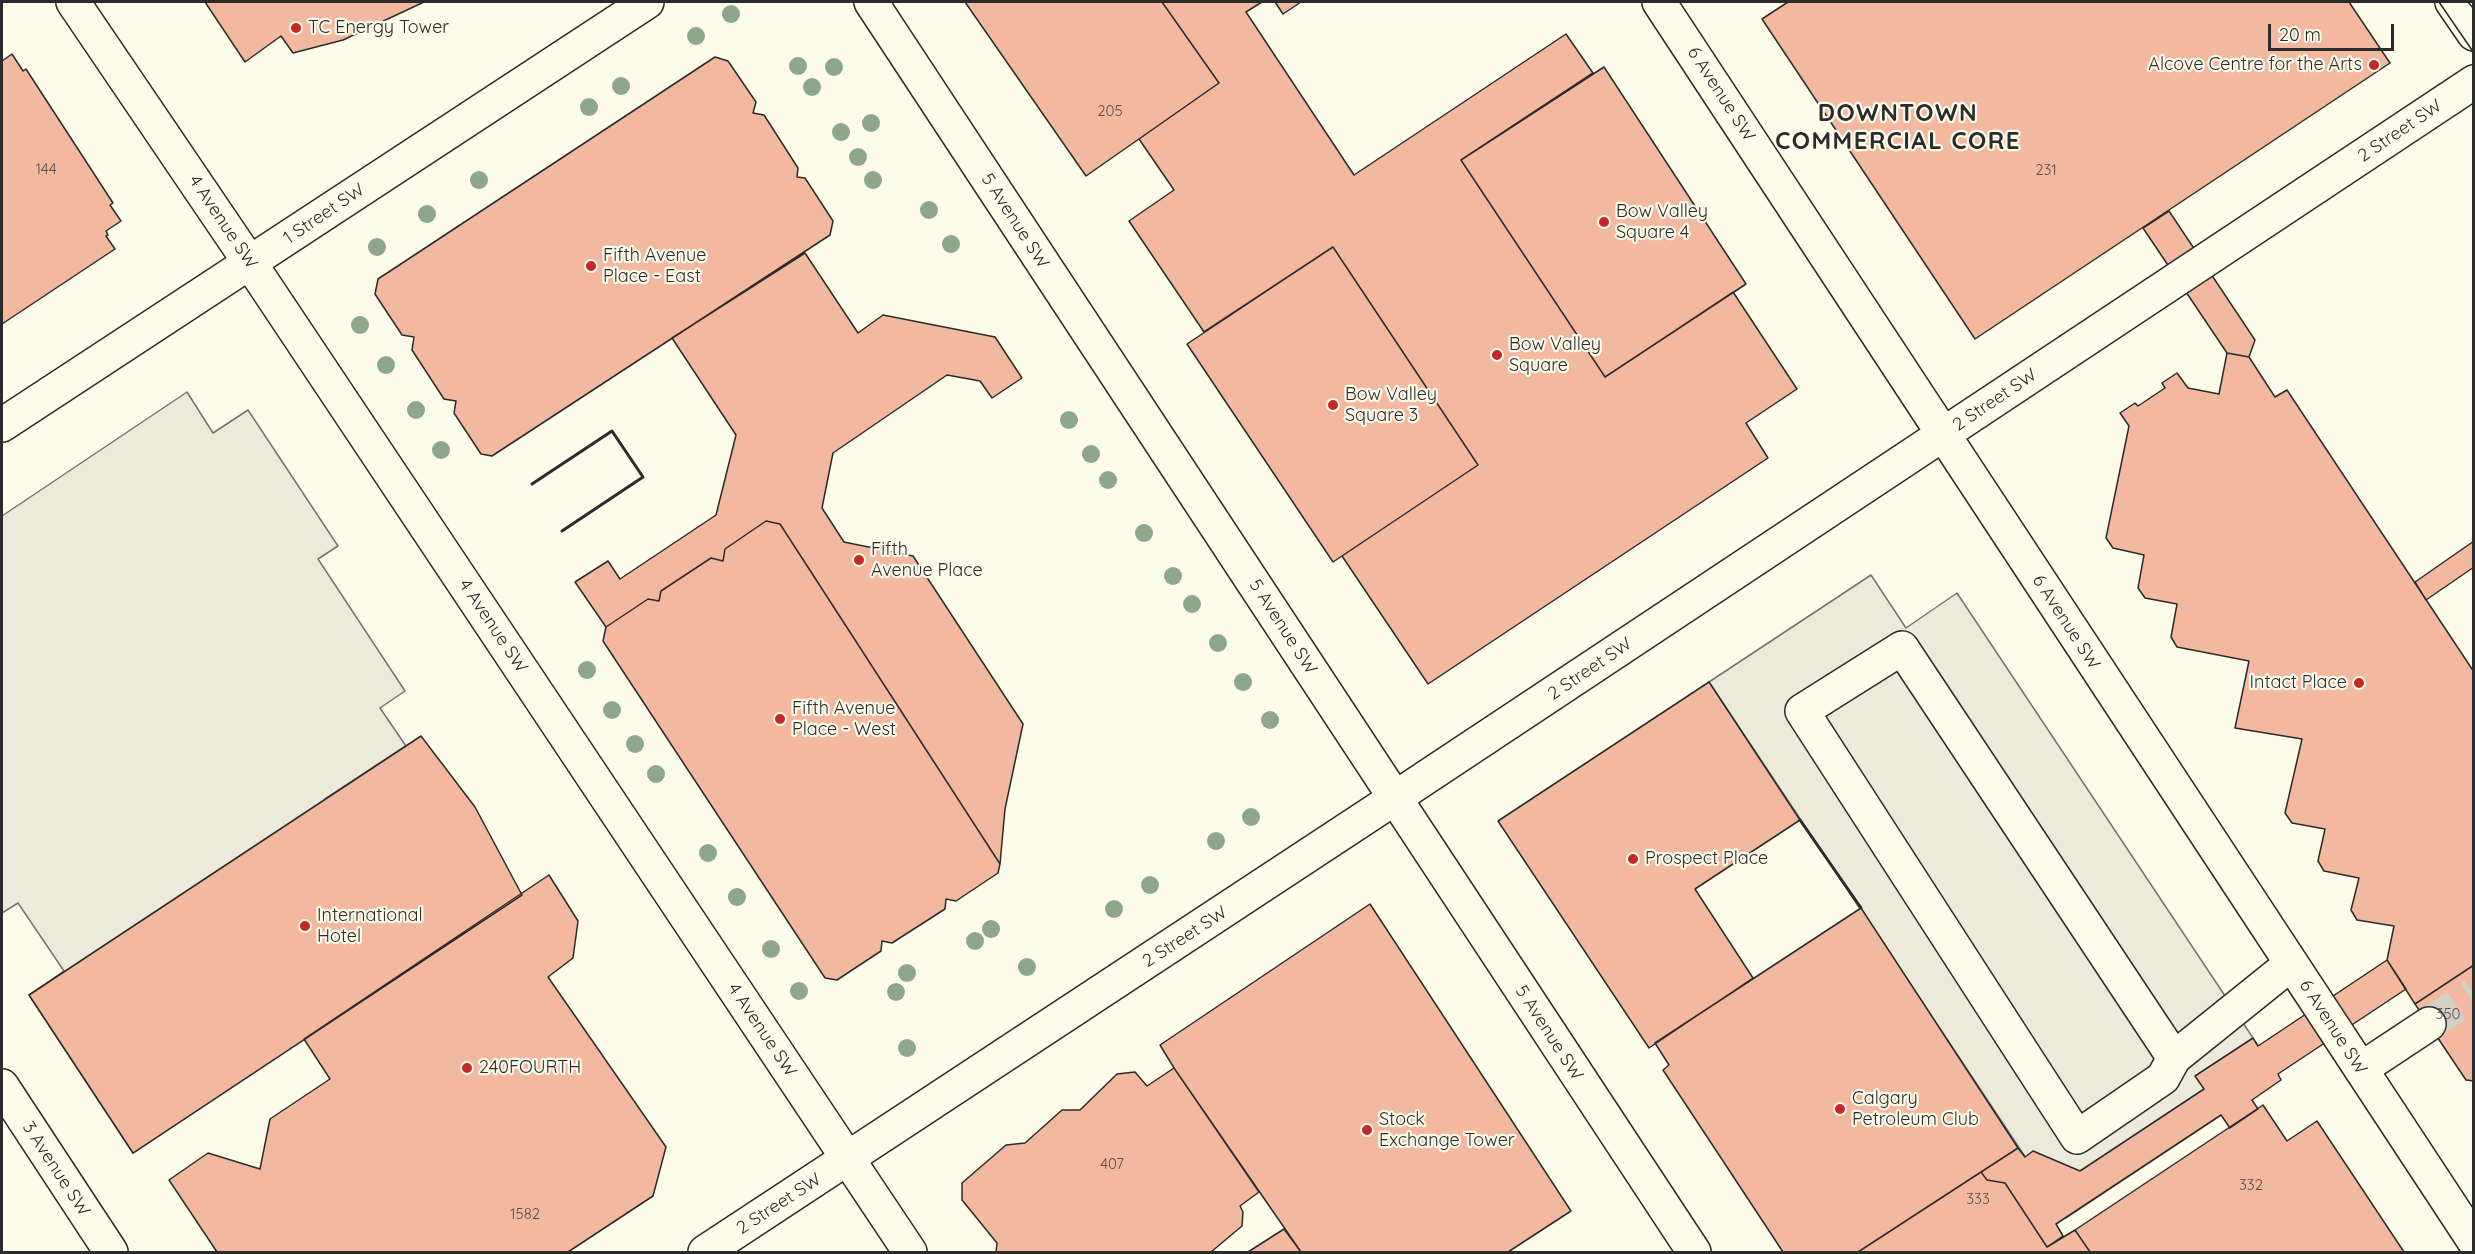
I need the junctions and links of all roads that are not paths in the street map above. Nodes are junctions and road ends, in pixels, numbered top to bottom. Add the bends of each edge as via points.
1 (73, 2) edge
2 (647, 2) edge
3 (871, 2) edge
4 (1659, 2) edge
5 (2451, 2) edge
6 (2474, 34) edge
7 (2474, 82) edge
8 (250, 263) junction
9 (2, 425) edge
10 (1944, 435) junction
11 (1395, 798) junction
12 (2291, 964) junction
13 (2429, 1024) tunnel mouth
14 (2174, 1058) junction
15 (2361, 1070) junction
16 (2, 1086) edge
17 (848, 1159) junction
18 (2474, 1241) edge
19 (111, 1252) edge
20 (705, 1252) edge
21 (910, 1252) edge
22 (1694, 1252) edge

1 - 8 main road, 4 Avenue SW
2 - 8 main road, 1 Street SW
3 - 11 main road, 5 Avenue SW
4 - 10 main road, 6 Avenue SW
5 - 6 main road
7 - 10 main road, 2 Street SW
8 - 9 main road, 1 Street SW
8 - 17 main road, 4 Avenue SW
10 - 11 main road, 2 Street SW
10 - 12 main road, 6 Avenue SW
11 - 17 main road, 2 Street SW
11 - 22 main road, 5 Avenue SW
12 - 14 main road
12 - 15 main road, 6 Avenue SW
13 - 15 main road
14 - 14 main road via 2163,1078 2077,1137 1802,711 1902,648
15 - 18 main road, 6 Avenue SW
16 - 19 main road, 3 Avenue SW
17 - 20 main road, 2 Street SW
17 - 21 main road, 4 Avenue SW

